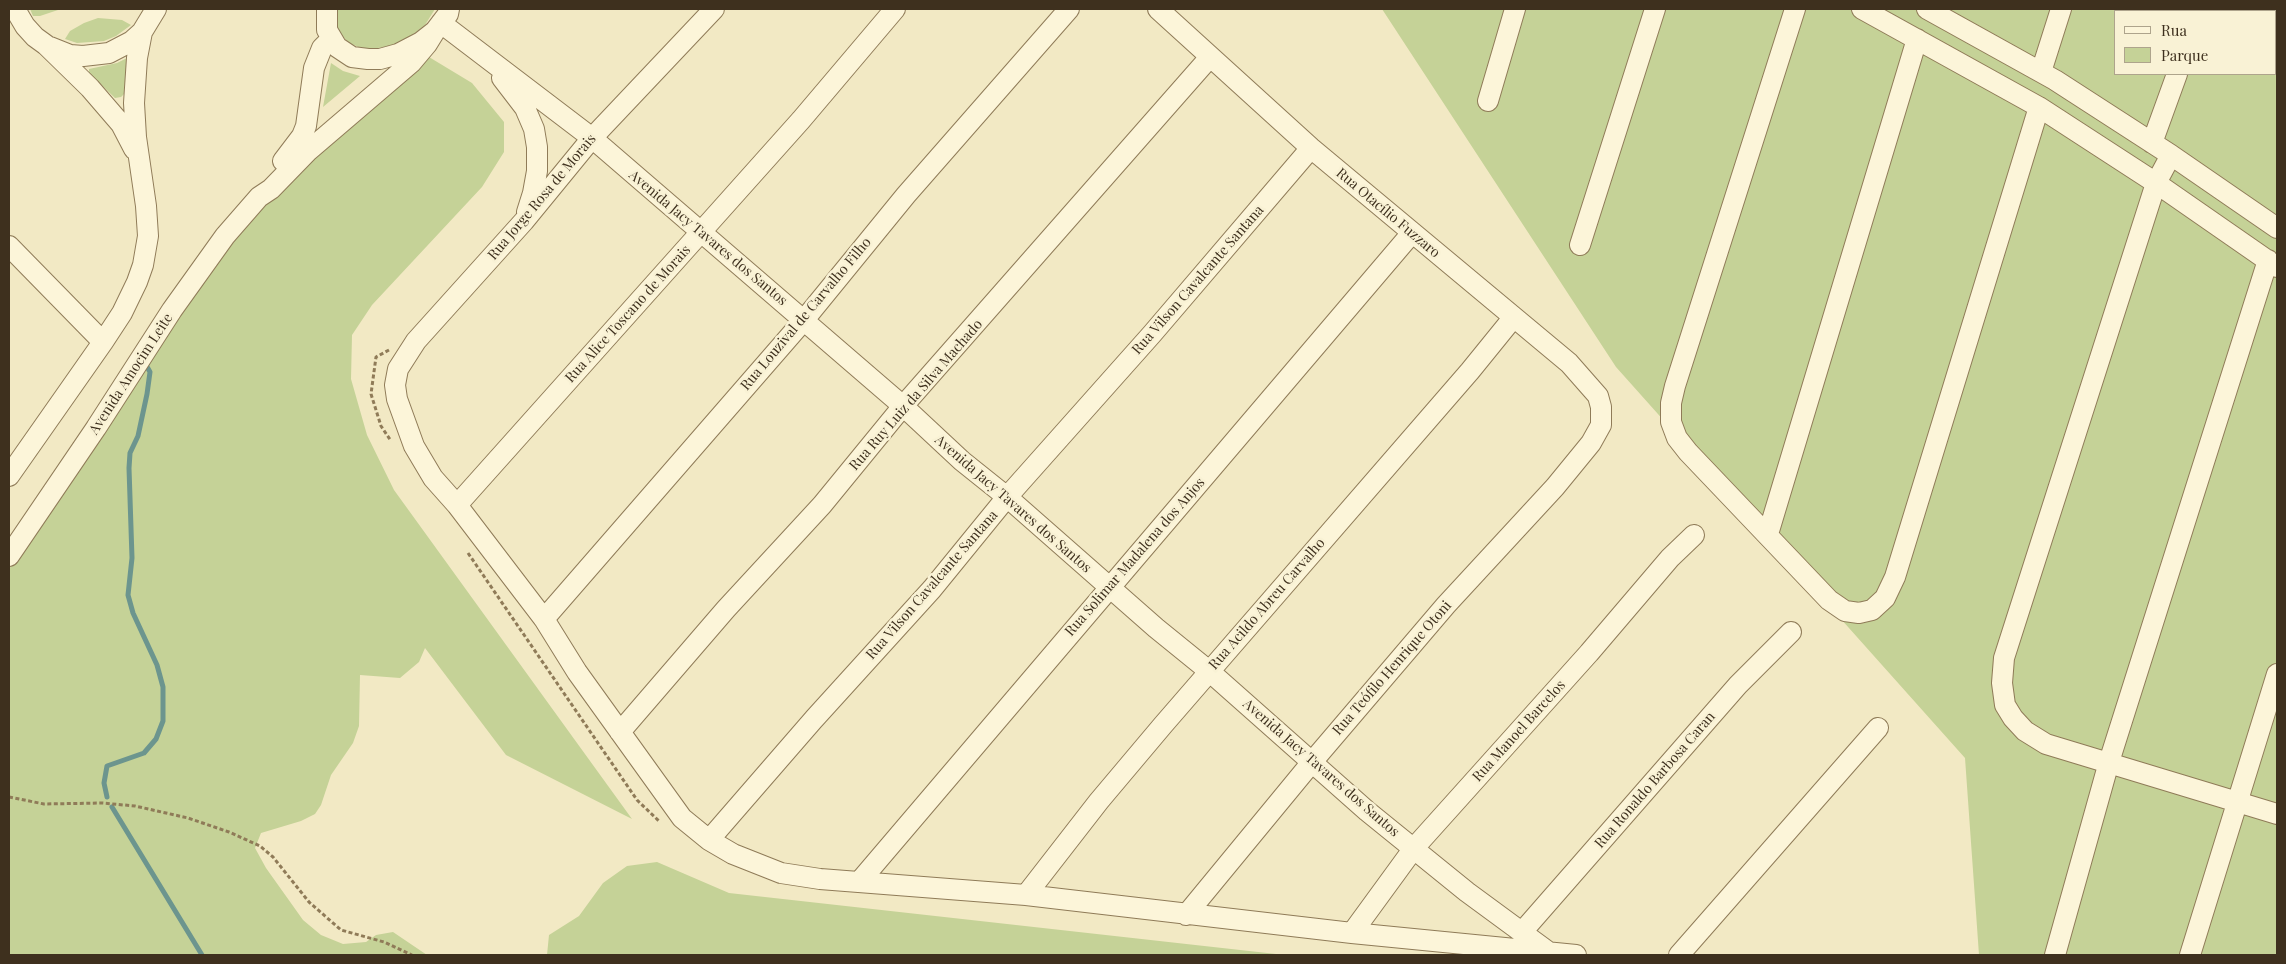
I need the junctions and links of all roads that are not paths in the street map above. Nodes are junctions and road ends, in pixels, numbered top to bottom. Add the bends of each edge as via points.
1 (156, 9) edge
2 (316, 9) edge
3 (327, 9) edge
4 (714, 9) edge
5 (895, 9) edge
6 (1069, 9) edge
7 (1158, 9) edge
8 (1515, 9) edge
9 (1655, 9) edge
10 (1794, 9) edge
11 (1862, 9) edge
12 (1927, 9) edge
13 (2061, 9) edge
14 (14, 10) edge
15 (447, 17) edge
16 (142, 32) junction
17 (329, 34) junction
18 (1917, 39) junction
19 (46, 45) junction
20 (480, 51) junction
21 (1210, 57) junction
22 (2041, 72) junction
23 (2177, 75) edge
24 (1488, 101) dead end
25 (2039, 107) junction
26 (592, 138) junction
27 (2152, 143) junction
28 (1311, 148) junction
29 (2171, 155) junction
30 (141, 167) junction
31 (2156, 182) junction
32 (259, 197) junction
33 (524, 221) junction
34 (2277, 228) edge
35 (702, 231) junction
36 (1411, 234) junction
37 (9, 246) edge
38 (1580, 246) dead end
39 (2273, 264) edge
40 (1513, 318) junction
41 (804, 320) junction
42 (103, 342) junction
43 (903, 406) junction
44 (1601, 425) joint
45 (9, 476) edge
46 (1007, 497) junction
47 (457, 505) junction
48 (1768, 534) junction
49 (1694, 535) dead end
50 (9, 556) edge
51 (1108, 587) junction
52 (544, 619) junction
53 (1791, 632) dead end
54 (1209, 671) junction
55 (2277, 674) edge
56 (1878, 728) dead end
57 (620, 732) junction
58 (1312, 762) junction
59 (2109, 762) junction
60 (2238, 801) junction
61 (2277, 814) edge
62 (709, 840) junction
63 (1414, 848) junction
64 (860, 881) junction
65 (1026, 896) junction
66 (1186, 915) junction
67 (1522, 932) junction
68 (1352, 933) junction
69 (1550, 953) junction
70 (1576, 955) edge
71 (1679, 955) edge
72 (2055, 955) edge
73 (2190, 955) edge

1 - 16 street
2 - 17 street
3 - 17 street
4 - 26 street, Rua Jorge Rosa de Morais
5 - 35 street, Rua Alice Toscano de Morais
6 - 41 street, Rua Louzival de Carvalho Filho via 906,195
7 - 21 street, Rua Otacílio Fuzzaro
8 - 24 street
9 - 38 street
10 - 48 street via 1671,403 1671,422 1677,438
11 - 18 street
12 - 22 street
13 - 22 street
14 - 19 street via 35,37
15 - 17 street via 398,54 380,59 342,53
15 - 20 street, Avenida Jacy Tavares dos Santos
15 - 32 street, Avenida Amocim Leite via 411,62
16 - 19 street via 121,48 96,56 70,55
16 - 30 street via 134,104
17 - 32 street, Avenida Amocim Leite via 314,68 302,136 262,185
18 - 25 street
18 - 48 street
19 - 30 street via 121,124
20 - 26 street, Avenida Jacy Tavares dos Santos
20 - 33 street, Avenida Jacy Tavares dos Santos via 525,108 534,129 537,171
21 - 28 street, Rua Otacílio Fuzzaro
21 - 43 street, Rua Ruy Luiz da Silva Machado
22 - 27 street
23 - 27 street
25 - 31 street
25 - 48 street via 1895,577 1885,598 1872,610 1859,613 1845,611 1829,600
26 - 33 street, Rua Jorge Rosa de Morais
26 - 35 street, Avenida Jacy Tavares dos Santos
27 - 29 street
28 - 36 street, Rua Otacílio Fuzzaro
28 - 46 street, Rua Vilson Cavalcante Santana
29 - 31 street
29 - 34 street
30 - 42 street via 148,236 143,266 126,305
31 - 39 street
31 - 59 street via 2004,658 2002,684 2006,705 2025,731 2046,744
32 - 50 street, Avenida Amocim Leite via 193,280
33 - 47 street, Rua Jorge Rosa de Morais via 436,318 398,369 397,399 414,446 433,478
35 - 41 street, Avenida Jacy Tavares dos Santos
35 - 47 street, Rua Alice Toscano de Morais
36 - 40 street, Rua Otacílio Fuzzaro
36 - 51 street, Rua Solimar Madalena dos Anjos
37 - 42 street
39 - 59 street
40 - 44 street, Rua Otacílio Fuzzaro via 1589,383 1598,396
40 - 54 street, Rua Acildo Abreu Carvalho
41 - 43 street, Avenida Jacy Tavares dos Santos
41 - 52 street, Rua Louzival de Carvalho Filho
42 - 45 street
43 - 46 street, Avenida Jacy Tavares dos Santos via 962,461
43 - 57 street, Rua Ruy Luiz da Silva Machado via 822,505 726,609
44 - 58 street, Rua Teófilo Henrique Otoni via 1555,487 1446,605
46 - 51 street, Avenida Jacy Tavares dos Santos
46 - 62 street, Rua Vilson Cavalcante Santana via 932,589
47 - 52 street, Rua Jorge Rosa de Morais
49 - 63 street, Rua Manoel Barcelos via 1670,558
51 - 54 street, Avenida Jacy Tavares dos Santos
51 - 64 street, Rua Solimar Madalena dos Anjos
52 - 57 street, Rua Jorge Rosa de Morais
53 - 67 street, Rua Ronaldo Barbosa Caran via 1738,685
54 - 58 street, Avenida Jacy Tavares dos Santos
54 - 65 street, Rua Acildo Abreu Carvalho via 1099,801
55 - 60 street
56 - 71 street
57 - 62 street, Rua Jorge Rosa de Morais via 682,818
58 - 63 street, Avenida Jacy Tavares dos Santos
58 - 66 street, Rua Teófilo Henrique Otoni
59 - 60 street
59 - 72 street
60 - 61 street
60 - 73 street
62 - 64 street, Rua Jorge Rosa de Morais via 751,863 781,873
63 - 67 street, Avenida Jacy Tavares dos Santos
63 - 68 street, Rua Manoel Barcelos
64 - 65 street, Rua Jorge Rosa de Morais
65 - 66 street, Rua Jorge Rosa de Morais
66 - 68 street, Rua Jorge Rosa de Morais
67 - 69 street, Avenida Jacy Tavares dos Santos
68 - 69 street, Rua Jorge Rosa de Morais
69 - 70 street, Rua Jorge Rosa de Morais

